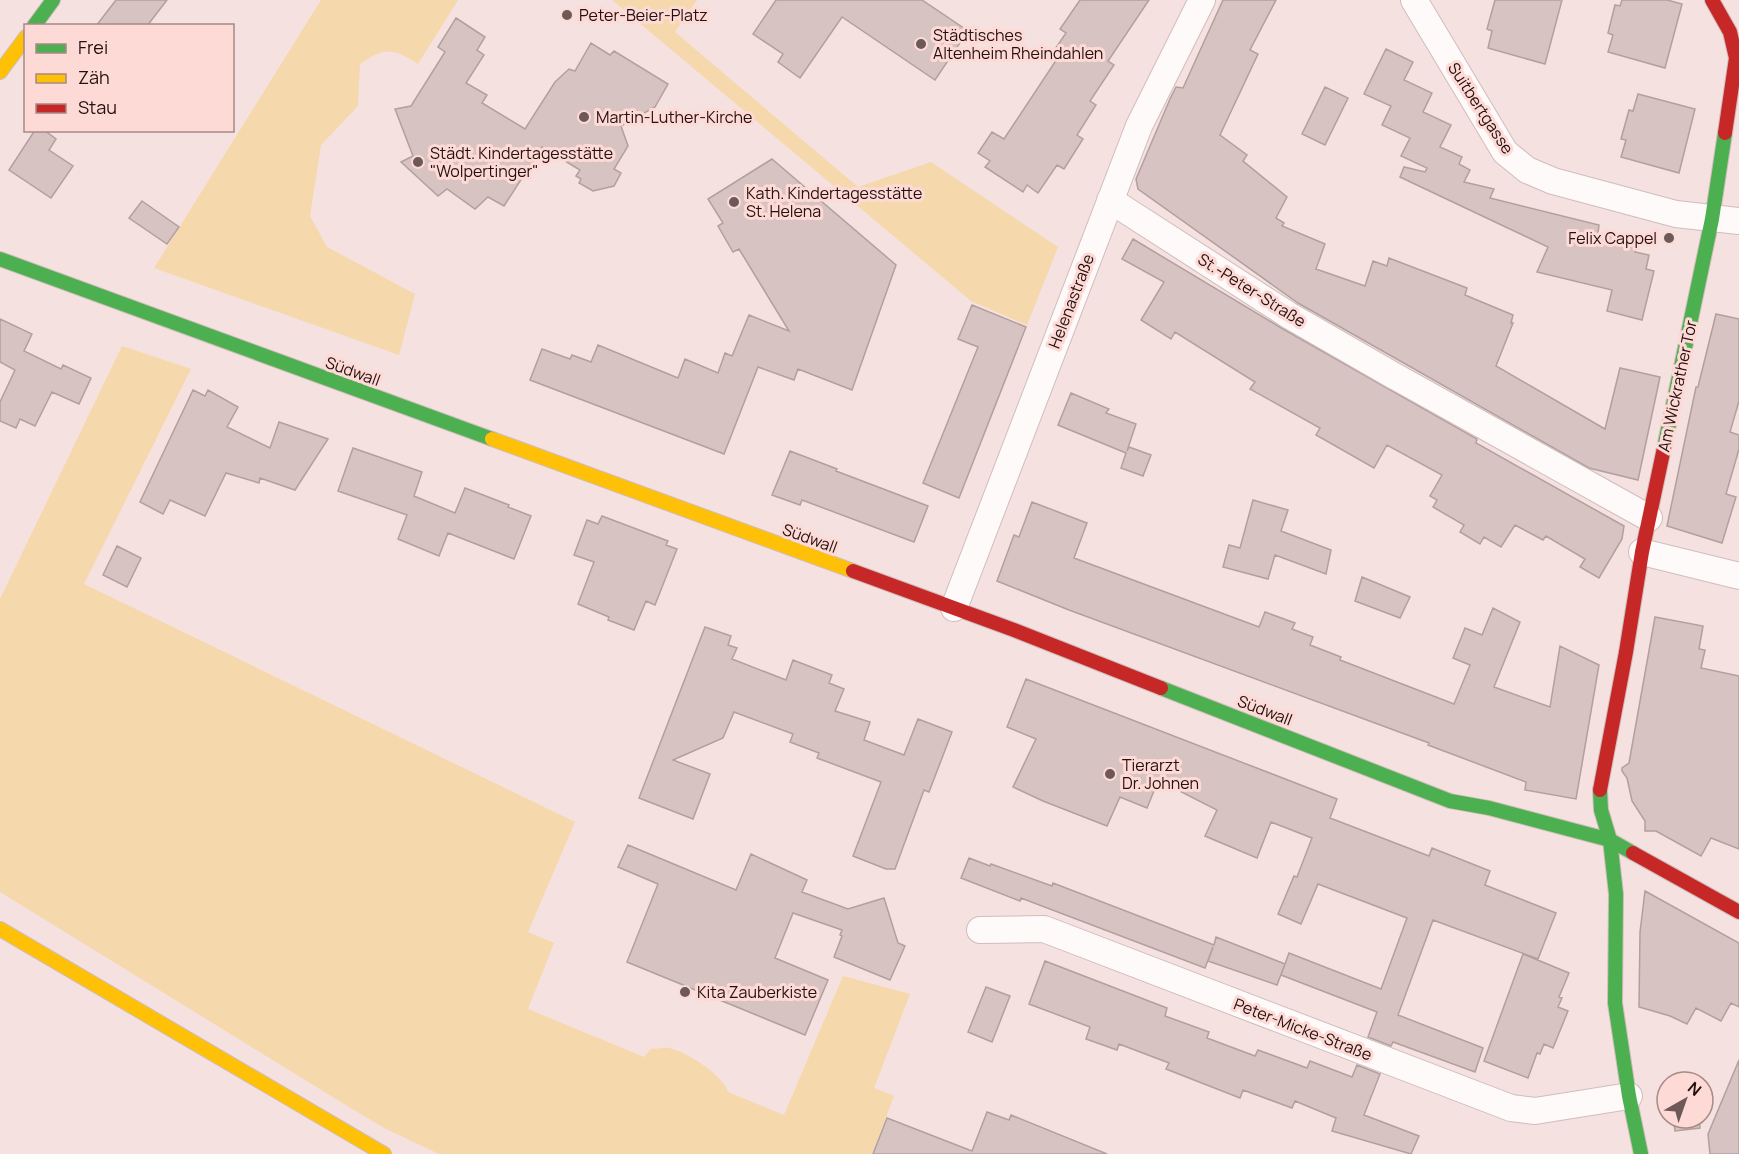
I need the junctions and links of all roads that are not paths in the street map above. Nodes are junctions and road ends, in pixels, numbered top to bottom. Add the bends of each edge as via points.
1 (53, 0) edge
2 (1202, 0) edge
3 (1414, 0) edge
4 (1712, 0) edge
5 (35, 24) edge
6 (24, 40) edge
7 (0, 72) edge
8 (1110, 200) junction
9 (1712, 219) junction
10 (1739, 221) edge
11 (0, 259) edge
12 (1649, 518) junction
13 (1642, 552) junction
14 (1739, 576) edge
15 (954, 608) junction
16 (1610, 840) junction
17 (1739, 912) edge
18 (0, 929) edge
19 (980, 930) dead end
20 (1629, 1096) junction
21 (384, 1154) edge
22 (1641, 1154) edge

1 - 5 street
2 - 8 street, Helenastraße via 1139,126
3 - 9 street, Suitbertgasse via 1505,152 1527,170 1676,214
4 - 9 street, Am Wickrather Tor via 1730,32 1736,58
6 - 7 street
8 - 12 street, St.-Peter-Straße via 1290,316
8 - 15 street, Helenastraße
9 - 10 street
9 - 12 street, Am Wickrather Tor
11 - 15 street, Südwall
12 - 13 street, Am Wickrather Tor
13 - 14 street
13 - 16 street, Am Wickrather Tor via 1600,784 1601,810
15 - 16 street, Südwall via 1450,801
16 - 17 street, Südwall
16 - 20 street via 1616,894 1615,1003
18 - 21 street
19 - 20 street, Peter-Micke-Straße via 1044,929 1511,1108 1535,1111
20 - 22 street

